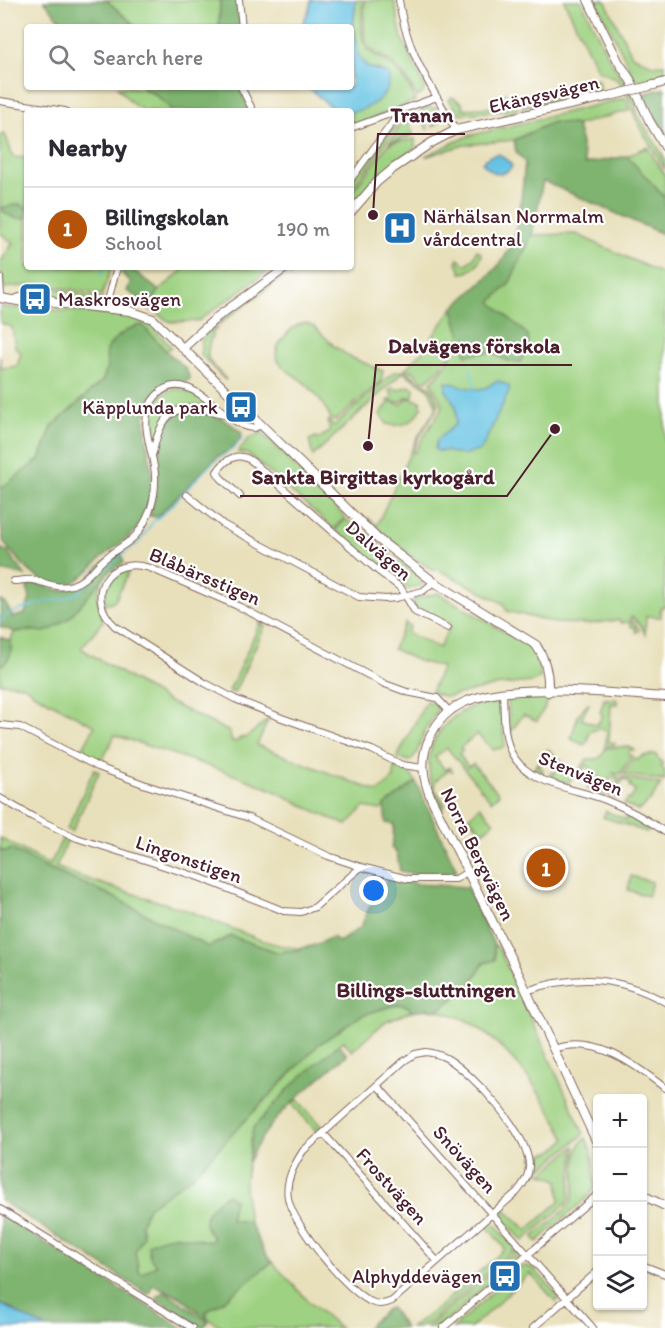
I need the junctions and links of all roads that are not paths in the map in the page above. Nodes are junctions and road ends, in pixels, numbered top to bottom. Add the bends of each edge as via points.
1 (239, 0) edge
2 (399, 0) edge
3 (588, 0) edge
4 (242, 24) edge
5 (665, 82) edge
6 (242, 90) edge
7 (437, 97) junction
8 (0, 101) edge
9 (46, 108) edge
10 (252, 108) edge
11 (400, 112) junction
12 (354, 127) edge
13 (456, 130) junction
14 (665, 147) edge
15 (354, 175) edge
16 (354, 209) edge
17 (116, 270) edge
18 (283, 270) edge
19 (0, 278) edge
20 (0, 298) edge
21 (106, 308) junction
22 (183, 348) junction
23 (227, 416) junction
24 (261, 424) junction
25 (152, 456) junction
26 (187, 495) dead end
27 (240, 496) dead end
28 (14, 581) dead end
29 (434, 582) junction
30 (405, 596) junction
31 (447, 628) dead end
32 (548, 692) junction
33 (502, 693) junction
34 (665, 697) edge
35 (450, 711) junction
36 (0, 725) edge
37 (423, 768) junction
38 (0, 798) edge
39 (665, 832) edge
40 (360, 867) junction
41 (467, 872) junction
42 (526, 991) junction
43 (665, 1002) edge
44 (553, 1049) junction
45 (377, 1085) junction
46 (665, 1088) edge
47 (323, 1133) junction
48 (593, 1136) edge
49 (647, 1197) edge
50 (593, 1198) edge
51 (665, 1206) edge
52 (0, 1209) edge
53 (492, 1214) junction
54 (528, 1255) junction
55 (437, 1261) junction
56 (647, 1267) edge
57 (665, 1274) edge
58 (593, 1275) edge
59 (567, 1298) junction
60 (192, 1328) edge
61 (443, 1328) edge
62 (533, 1328) edge
63 (593, 1328) edge

1 - 4 street
2 - 7 street via 406,36
3 - 14 main road
5 - 13 street, Ekängsvägen, bridge
6 - 10 street
7 - 11 street
7 - 13 street
8 - 9 street
11 - 12 street
11 - 15 street
13 - 16 street, Ekängsvägen via 394,168
17 - 21 street
18 - 22 street via 217,316
19 - 20 street
20 - 21 street via 19,303
21 - 22 street via 153,319
22 - 24 street, Dalvägen
23 - 24 street via 250,430
23 - 25 street via 194,407 174,412 156,435
23 - 25 street via 195,392 183,387 166,389 154,397 147,413
24 - 29 street, Dalvägen via 378,539
25 - 28 street via 154,494 136,535 72,585 54,586 30,579
26 - 30 street, Dalvägen via 224,525 353,594 386,599
27 - 30 street, Dalvägen via 217,472 238,455 253,462 401,588
29 - 30 street, Dalvägen via 423,591
29 - 32 street, Dalvägen via 536,645 547,670
30 - 31 street, Dalvägen via 415,612
32 - 33 street, Norra Bergvägen
32 - 34 street, Norra Bergvägen
33 - 35 street, Norra Bergvägen via 473,699
33 - 39 street, Stenvägen via 508,744 525,770 621,807
35 - 37 street, Norra Bergvägen via 432,732
35 - 37 street, Blåbärsstigen via 437,698 387,685 237,606 150,568 125,565 103,585 100,598 108,620 211,686 253,707 372,750 402,765
36 - 40 street via 20,727 110,771 249,818
37 - 41 street, Norra Bergvägen via 431,798
38 - 40 street, Lingonstigen via 81,840 201,878 284,911 301,912 315,907
40 - 41 street via 408,879 456,879
41 - 42 street, Norra Bergvägen
42 - 43 street via 573,979 592,980 636,988
42 - 44 street, Norra Bergvägen
44 - 46 street via 578,1044 609,1052
44 - 48 street, Norra Bergvägen
45 - 47 street
45 - 53 street, Snövägen
45 - 53 street via 404,1061 426,1052 448,1059 478,1083 515,1131 529,1165 517,1192
47 - 55 street, Frostvägen
47 - 55 street via 303,1151 287,1187 293,1215 328,1263 363,1298 382,1304 392,1301
49 - 51 street
50 - 54 street
52 - 60 street
53 - 54 street, Snövägen
53 - 55 street
54 - 59 street, Snövägen
54 - 61 street
56 - 57 street
58 - 59 street
59 - 62 street
59 - 63 street, Snövägen

